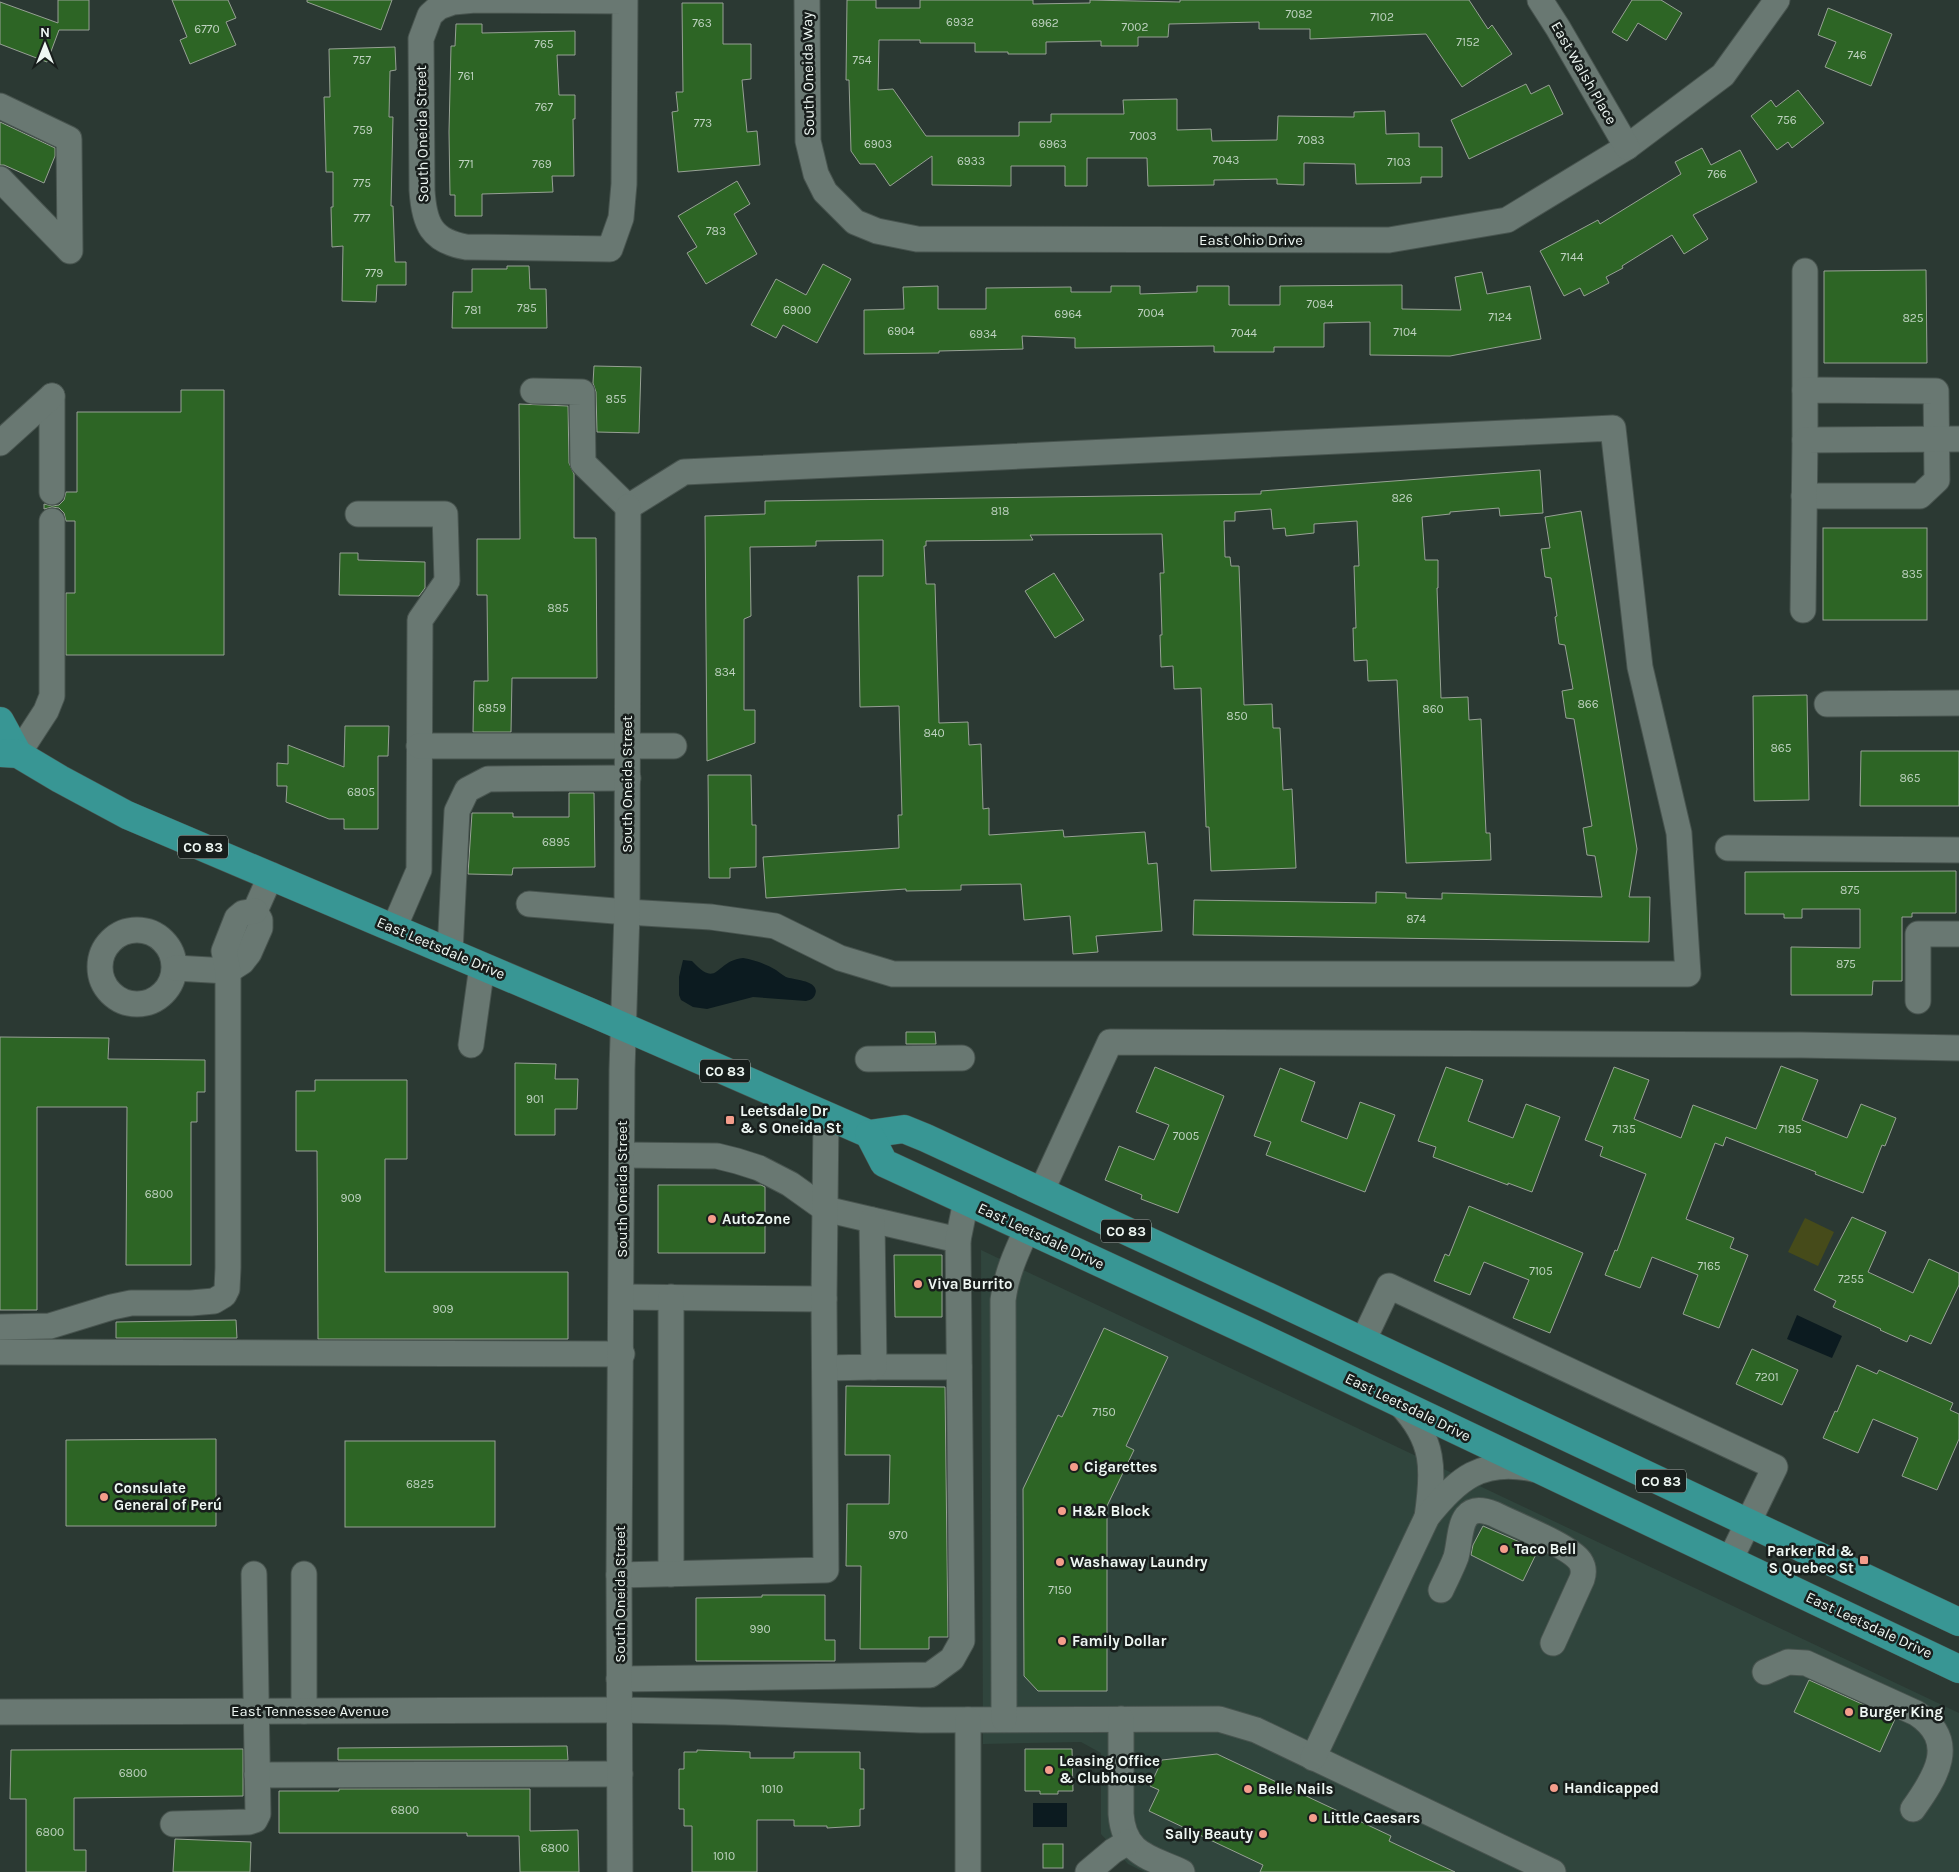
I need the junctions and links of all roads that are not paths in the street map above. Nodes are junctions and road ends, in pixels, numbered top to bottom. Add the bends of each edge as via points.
1 (807, 0) edge
2 (1540, 0) edge
3 (1777, 0) edge
4 (625, 1) edge
5 (0, 106) edge
6 (1627, 148) junction
7 (0, 179) edge
8 (855, 222) joint
9 (1805, 271) dead end
10 (1805, 390) junction
11 (533, 391) dead end
12 (1948, 439) edge
13 (1805, 440) junction
14 (0, 443) edge
15 (52, 492) dead end
16 (1804, 496) junction
17 (628, 507) junction
18 (358, 514) dead end
19 (52, 521) dead end
20 (1804, 610) dead end
21 (1959, 703) edge
22 (1827, 704) dead end
23 (0, 721) edge
24 (419, 746) junction
25 (628, 746) junction
26 (674, 746) dead end
27 (9, 754) edge
28 (628, 778) junction
29 (1728, 848) dead end
30 (1959, 850) edge
31 (270, 875) junction
32 (529, 904) dead end
33 (628, 912) junction
34 (394, 928) junction
35 (1959, 934) edge
36 (450, 952) junction
37 (482, 966) junction
38 (175, 968) dead end
39 (228, 971) junction
40 (1918, 1001) dead end
41 (624, 1027) junction
42 (471, 1045) dead end
43 (1959, 1048) edge
44 (962, 1058) dead end
45 (868, 1059) dead end
46 (826, 1115) junction
47 (869, 1134) junction
48 (622, 1155) junction
49 (1042, 1192) junction
50 (966, 1201) junction
51 (825, 1209) junction
52 (872, 1220) junction
53 (1027, 1229) junction
54 (958, 1240) junction
55 (622, 1297) junction
56 (671, 1297) junction
57 (824, 1299) junction
58 (0, 1327) edge
59 (1363, 1341) junction
60 (0, 1352) edge
61 (622, 1354) junction
62 (874, 1367) junction
63 (959, 1367) junction
64 (824, 1368) junction
65 (1400, 1404) junction
66 (1541, 1471) junction
67 (1427, 1518) junction
68 (1749, 1522) junction
69 (1730, 1560) junction
70 (254, 1574) dead end
71 (304, 1574) dead end
72 (671, 1574) junction
73 (620, 1575) junction
74 (1441, 1590) dead end
75 (1959, 1622) edge
76 (1553, 1642) dead end
77 (1959, 1668) edge
78 (1765, 1672) dead end
79 (620, 1680) junction
80 (620, 1710) junction
81 (257, 1711) junction
82 (304, 1711) junction
83 (0, 1712) edge
84 (1121, 1719) junction
85 (968, 1720) junction
86 (1004, 1720) junction
87 (1313, 1758) junction
88 (620, 1774) junction
89 (257, 1775) junction
90 (1913, 1810) dead end
91 (173, 1824) dead end
92 (1128, 1842) junction
93 (620, 1872) edge
94 (968, 1872) edge
95 (1088, 1872) edge
96 (1182, 1872) edge
97 (1553, 1872) edge

1 - 8 street, South Oneida Way via 808,141 816,174 825,192
2 - 6 street, East Walsh Place
3 - 6 street, East Ohio Drive via 1723,75
4 - 4 street, South Oneida Street via 624,184 621,218 610,249 466,248 450,244 437,235 423,209 422,190 421,39 430,16 439,7 453,2 475,0
5 - 7 street via 69,139 70,251
6 - 8 street, East Ohio Drive via 1507,220 1389,240 917,239
9 - 10 street
10 - 12 street via 1936,391
10 - 13 street
11 - 17 street via 582,392 583,463
12 - 13 street
12 - 16 street via 1937,480 1920,496
13 - 16 street
14 - 15 street via 52,396
16 - 20 street
17 - 25 street, South Oneida Street
17 - 33 street via 684,472 1613,428 1640,667 1679,833 1688,974 894,974 840,958 775,926 711,916
18 - 24 street via 445,514 447,581 420,620
19 - 27 street via 52,696 46,712
21 - 22 street
23 - 27 main road
24 - 25 street
24 - 34 street via 419,870
25 - 26 street
25 - 28 street, South Oneida Street
27 - 31 main road, East Leetsdale Drive / CO 83 via 127,815
28 - 33 street, South Oneida Street
28 - 36 street via 488,779 467,790 457,812
29 - 30 street
31 - 34 main road, East Leetsdale Drive / CO 83
31 - 39 street via 255,911 237,918 224,951
32 - 33 street
33 - 41 street, South Oneida Street
34 - 36 main road, East Leetsdale Drive / CO 83
35 - 40 street via 1918,934
36 - 37 main road, East Leetsdale Drive / CO 83
37 - 41 main road, East Leetsdale Drive / CO 83
37 - 42 street
38 - 39 street
39 - 58 street via 228,1268 224,1295 206,1302 123,1304 50,1326
41 - 46 main road, East Leetsdale Drive / CO 83
41 - 48 street, South Oneida Street
43 - 49 street via 1110,1042
44 - 45 street
46 - 47 main road, East Leetsdale Drive / CO 83
46 - 51 street
47 - 49 main road, CO 83 via 904,1128
47 - 50 main road, East Leetsdale Drive / CO 83 via 884,1163
48 - 51 street via 717,1156 737,1161 790,1184
48 - 55 street, South Oneida Street
49 - 59 main road, CO 83
50 - 53 main road, East Leetsdale Drive / CO 83
50 - 54 street
51 - 52 street
51 - 57 street
52 - 54 street
52 - 62 street
53 - 65 main road, East Leetsdale Drive / CO 83
53 - 86 street via 1010,1266 1003,1300
54 - 63 street
55 - 56 street
55 - 61 street, South Oneida Street
56 - 57 street
56 - 72 street
57 - 64 street
59 - 68 main road, CO 83
59 - 68 street via 1389,1286 1775,1468
60 - 61 street
61 - 73 street, South Oneida Street
62 - 63 street
62 - 64 street
63 - 79 street via 962,1641 952,1659 930,1675
64 - 72 street via 826,1570
65 - 66 main road, East Leetsdale Drive / CO 83
65 - 67 street via 1420,1430 1430,1455 1432,1474
66 - 67 street via 1509,1466 1480,1470 1456,1485
66 - 69 main road, East Leetsdale Drive / CO 83
67 - 87 street
68 - 69 street
68 - 75 main road, CO 83
69 - 77 main road, East Leetsdale Drive / CO 83
70 - 81 street
71 - 82 street
72 - 73 street
73 - 79 street, South Oneida Street
74 - 76 street via 1457,1555 1459,1532 1465,1518 1482,1510 1494,1514 1562,1547 1582,1564 1582,1579
78 - 90 street via 1788,1662 1806,1662 1928,1721 1939,1737 1941,1763 1933,1782
79 - 80 street, South Oneida Street
80 - 82 street, East Tennessee Avenue
80 - 85 street, East Tennessee Avenue
80 - 88 street, South Oneida Street
81 - 82 street, East Tennessee Avenue
81 - 83 street, East Tennessee Avenue
81 - 89 street
84 - 86 street, East Tennessee Avenue
84 - 87 street, East Tennessee Avenue via 1227,1721 1256,1730
84 - 92 street via 1121,1814
85 - 86 street, East Tennessee Avenue
85 - 94 street
87 - 97 street, East Tennessee Avenue
88 - 89 street
88 - 93 street, South Oneida Street
89 - 91 street via 258,1814 255,1820
92 - 95 street
92 - 96 street via 1140,1852

